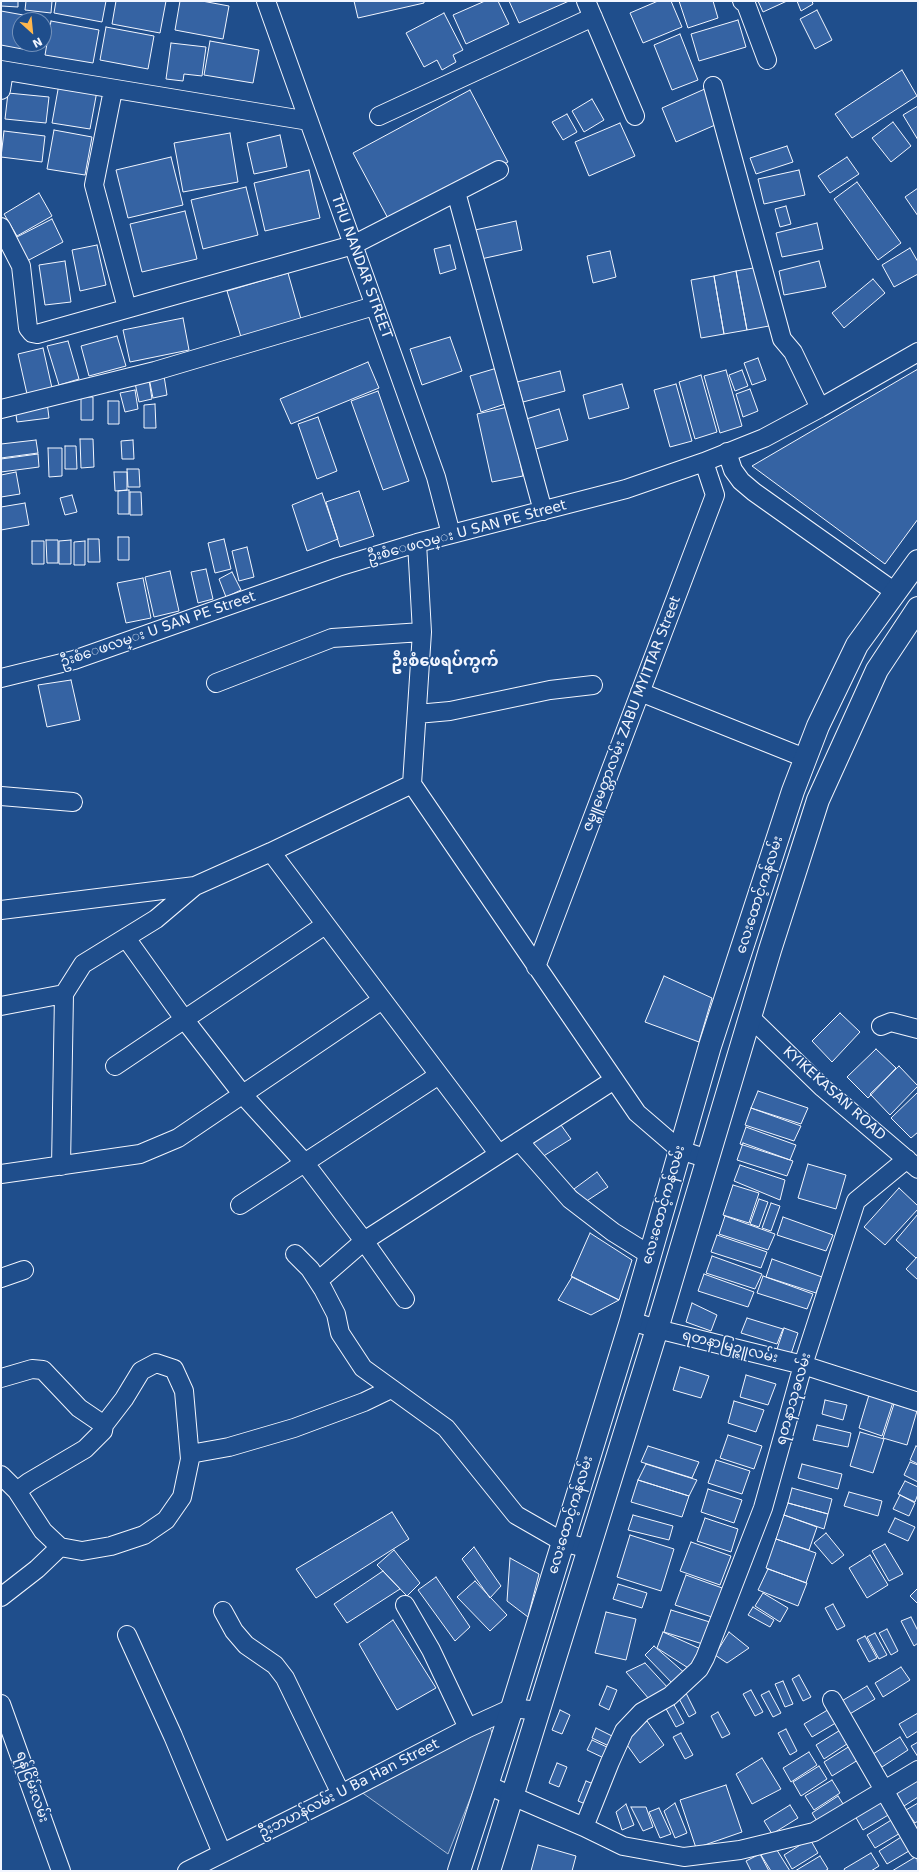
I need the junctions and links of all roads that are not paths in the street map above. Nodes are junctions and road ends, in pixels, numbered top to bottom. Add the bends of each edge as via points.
1 (266, 1) edge
2 (742, 1) edge
3 (589, 9) edge
4 (767, 60) dead end
5 (2, 70) edge
6 (712, 86) dead end
7 (1, 90) edge
8 (113, 90) junction
9 (379, 116) dead end
10 (635, 116) dead end
11 (309, 121) junction
12 (499, 170) dead end
13 (456, 192) junction
14 (1, 227) edge
15 (353, 246) junction
16 (374, 306) junction
17 (128, 308) junction
18 (918, 352) edge
19 (820, 408) junction
20 (1, 409) edge
21 (727, 452) junction
22 (704, 462) junction
23 (543, 511) junction
24 (451, 534) junction
25 (417, 543) junction
26 (918, 560) edge
27 (895, 592) junction
28 (918, 608) edge
29 (422, 632) junction
30 (1, 678) edge
31 (216, 683) dead end
32 (593, 685) dead end
33 (640, 692) junction
34 (417, 714) junction
35 (805, 758) junction
36 (412, 784) junction
37 (793, 791) junction
38 (1, 796) edge
39 (818, 800) junction
40 (73, 802) dead end
41 (271, 852) junction
42 (195, 886) junction
43 (1, 910) edge
44 (325, 925) junction
45 (126, 938) junction
46 (744, 942) junction
47 (770, 950) junction
48 (536, 966) junction
49 (64, 994) junction
50 (382, 1000) junction
51 (1, 1006) edge
52 (722, 1011) junction
53 (751, 1018) junction
54 (184, 1019) junction
55 (881, 1026) dead end
56 (918, 1029) edge
57 (115, 1066) dead end
58 (439, 1075) junction
59 (614, 1080) junction
60 (243, 1095) junction
61 (519, 1141) junction
62 (680, 1150) junction
63 (498, 1153) junction
64 (708, 1159) junction
65 (304, 1162) junction
66 (912, 1164) edge
67 (61, 1166) junction
68 (1, 1174) edge
69 (240, 1205) dead end
70 (364, 1241) junction
71 (295, 1254) dead end
72 (650, 1255) junction
73 (24, 1270) dead end
74 (1, 1278) edge
75 (318, 1281) junction
76 (405, 1299) dead end
77 (631, 1321) junction
78 (657, 1329) junction
79 (803, 1365) junction
80 (1, 1378) edge
81 (391, 1389) junction
82 (918, 1402) edge
83 (104, 1425) junction
84 (190, 1454) junction
85 (1, 1475) edge
86 (17, 1491) junction
87 (562, 1542) junction
88 (60, 1547) junction
89 (589, 1549) junction
90 (1, 1597) edge
91 (405, 1605) dead end
92 (223, 1611) dead end
93 (127, 1635) dead end
94 (832, 1700) dead end
95 (1, 1704) edge
96 (512, 1708) junction
97 (538, 1712) junction
98 (468, 1728) junction
99 (918, 1770) edge
100 (487, 1785) junction
101 (885, 1789) junction
102 (341, 1794) junction
103 (512, 1796) junction
104 (584, 1827) junction
105 (918, 1849) edge
106 (222, 1853) junction
107 (688, 1864) edge
108 (61, 1871) edge
109 (187, 1871) edge
110 (459, 1871) edge
111 (489, 1871) edge

1 - 11 street, THU NANDAR STREET
2 - 4 street via 746,4
3 - 9 street
3 - 10 street
5 - 7 street
5 - 8 street
6 - 19 street via 782,339 793,352
8 - 11 street
8 - 17 street via 94,185
11 - 15 street, THU NANDAR STREET
12 - 13 street
13 - 15 street
13 - 23 street
14 - 17 street via 21,266 28,328 32,332 37,334
15 - 16 street, THU NANDAR STREET
15 - 17 street
16 - 20 street via 155,371
16 - 24 street, THU NANDAR STREET via 436,477
18 - 19 street, ဦးစံေဖလမ္း U SAN PE Street
19 - 21 street, ဦးစံေဖလမ္း U SAN PE Street via 764,438
21 - 22 street, ဦးစံေဖလမ္း U SAN PE Street
21 - 27 street via 733,470 754,492
22 - 23 street, ဦးစံေဖလမ္း U SAN PE Street via 626,489
22 - 33 street, ဇမ္ဗူမေတ္တာလမ်း ZABU MYITTAR Street via 715,495
23 - 24 street, ဦးစံေဖလမ္း U SAN PE Street
24 - 25 street, ဦးစံေဖလမ္း U SAN PE Street
25 - 29 street
25 - 30 street, ဦးစံေဖလမ္း U SAN PE Street via 338,567 74,660
26 - 27 main road, လေးထောင့်ကန်လမ်း
27 - 35 main road, လေးထောင့်ကန်လမ်း via 857,645
28 - 39 main road, လေးထောင့်ကန်လမ်း via 877,670
29 - 31 street via 332,638
29 - 34 street
32 - 34 street via 550,690 450,711
33 - 35 street
33 - 48 street, ဇမ္ဗူမေတ္တာလမ်း ZABU MYITTAR Street
34 - 36 street
35 - 37 main road, လေးထောင့်ကန်လမ်း
36 - 41 street
36 - 48 street
37 - 39 main road
37 - 46 main road, လေးထောင့်ကန်လမ်း
38 - 40 street
39 - 47 main road, လေးထောင့်ကန်လမ်း
41 - 42 street
41 - 44 street
42 - 43 street
42 - 45 street via 156,919
44 - 50 street
44 - 54 street
45 - 49 street via 83,964
45 - 54 street
46 - 47 main road
46 - 52 main road, လေးထောင့်ကန်လမ်း
47 - 53 main road, လေးထောင့်ကန်လမ်း
48 - 59 street
49 - 51 street
49 - 67 street
50 - 58 street
50 - 60 street
52 - 53 main road
52 - 62 main road, လေးထောင့်ကန်လမ်း
53 - 64 main road, လေးထောင့်ကန်လမ်း
53 - 66 street, KYIKEKASAN ROAD via 823,1088
54 - 57 street
54 - 60 street
55 - 56 street via 891,1022
58 - 63 street
58 - 65 street
59 - 61 street
59 - 62 street via 637,1113
60 - 65 street
60 - 67 street via 178,1138 140,1154
61 - 63 street
61 - 72 street via 570,1198 613,1232
62 - 64 street
62 - 72 main road, လေးထောင့်ကန်လမ်း
63 - 70 street
64 - 78 main road, လေးထောင့်ကန်လမ်း
65 - 69 street
65 - 70 street
66 - 79 street, ရတနာသုခလမ်း via 856,1201
67 - 68 street
70 - 75 street
70 - 76 street
71 - 75 street
72 - 77 main road, လေးထောင့်ကန်လမ်း
73 - 74 street
75 - 81 street via 336,1314 340,1332 363,1368
77 - 78 street, ရတနာမြဉ္ဇူလမ်း
77 - 87 main road, လေးထောင့်ကန်လမ်း
78 - 79 street, ရတနာမြဉ္ဇူလမ်း
78 - 89 main road, လေးထောင့်ကန်လမ်း
79 - 82 street, ရတနာမြဉ္ဇူလမ်း
79 - 104 street, ရတနာသုခလမ်း via 763,1508 705,1658 699,1669 670,1696 642,1712 624,1731
80 - 83 street via 32,1369 43,1370 79,1408
81 - 84 street via 358,1405 294,1428 229,1447
81 - 87 street via 446,1428 516,1515
83 - 84 street via 141,1371 156,1363 174,1369 184,1391
83 - 86 street via 103,1431 85,1449
84 - 88 street via 182,1497 166,1520 144,1535 111,1546 82,1551
85 - 86 street
86 - 88 street via 43,1531
87 - 89 street
87 - 96 main road, လေးထောင့်ကန်လမ်း
88 - 90 street
89 - 97 main road, လေးထောင့်ကန်လမ်း
91 - 98 street via 431,1650
92 - 102 street via 234,1631 246,1645 275,1665 285,1678
93 - 106 street
94 - 101 street
95 - 108 street, ရန်ငြိမ်းလမ်း
96 - 97 street
96 - 98 street, ဦးဘဟန်လမ်း U Ba Han Street
96 - 100 main road, လေးထောင့်ကန်လမ်း
97 - 103 main road, လေးထောင့်ကန်လမ်း
98 - 102 street, ဦးဘဟန်လမ်း U Ba Han Street
99 - 101 street
100 - 103 street
100 - 110 main road, လေးထောင့်ကန်လမ်း
101 - 105 street
101 - 107 street via 814,1832
102 - 106 street, ဦးဘဟန်လမ်း U Ba Han Street
103 - 104 street
103 - 111 main road, လေးထောင့်ကန်လမ်း
104 - 107 street via 623,1846
106 - 109 street, ဦးဘဟန်လမ်း U Ba Han Street

